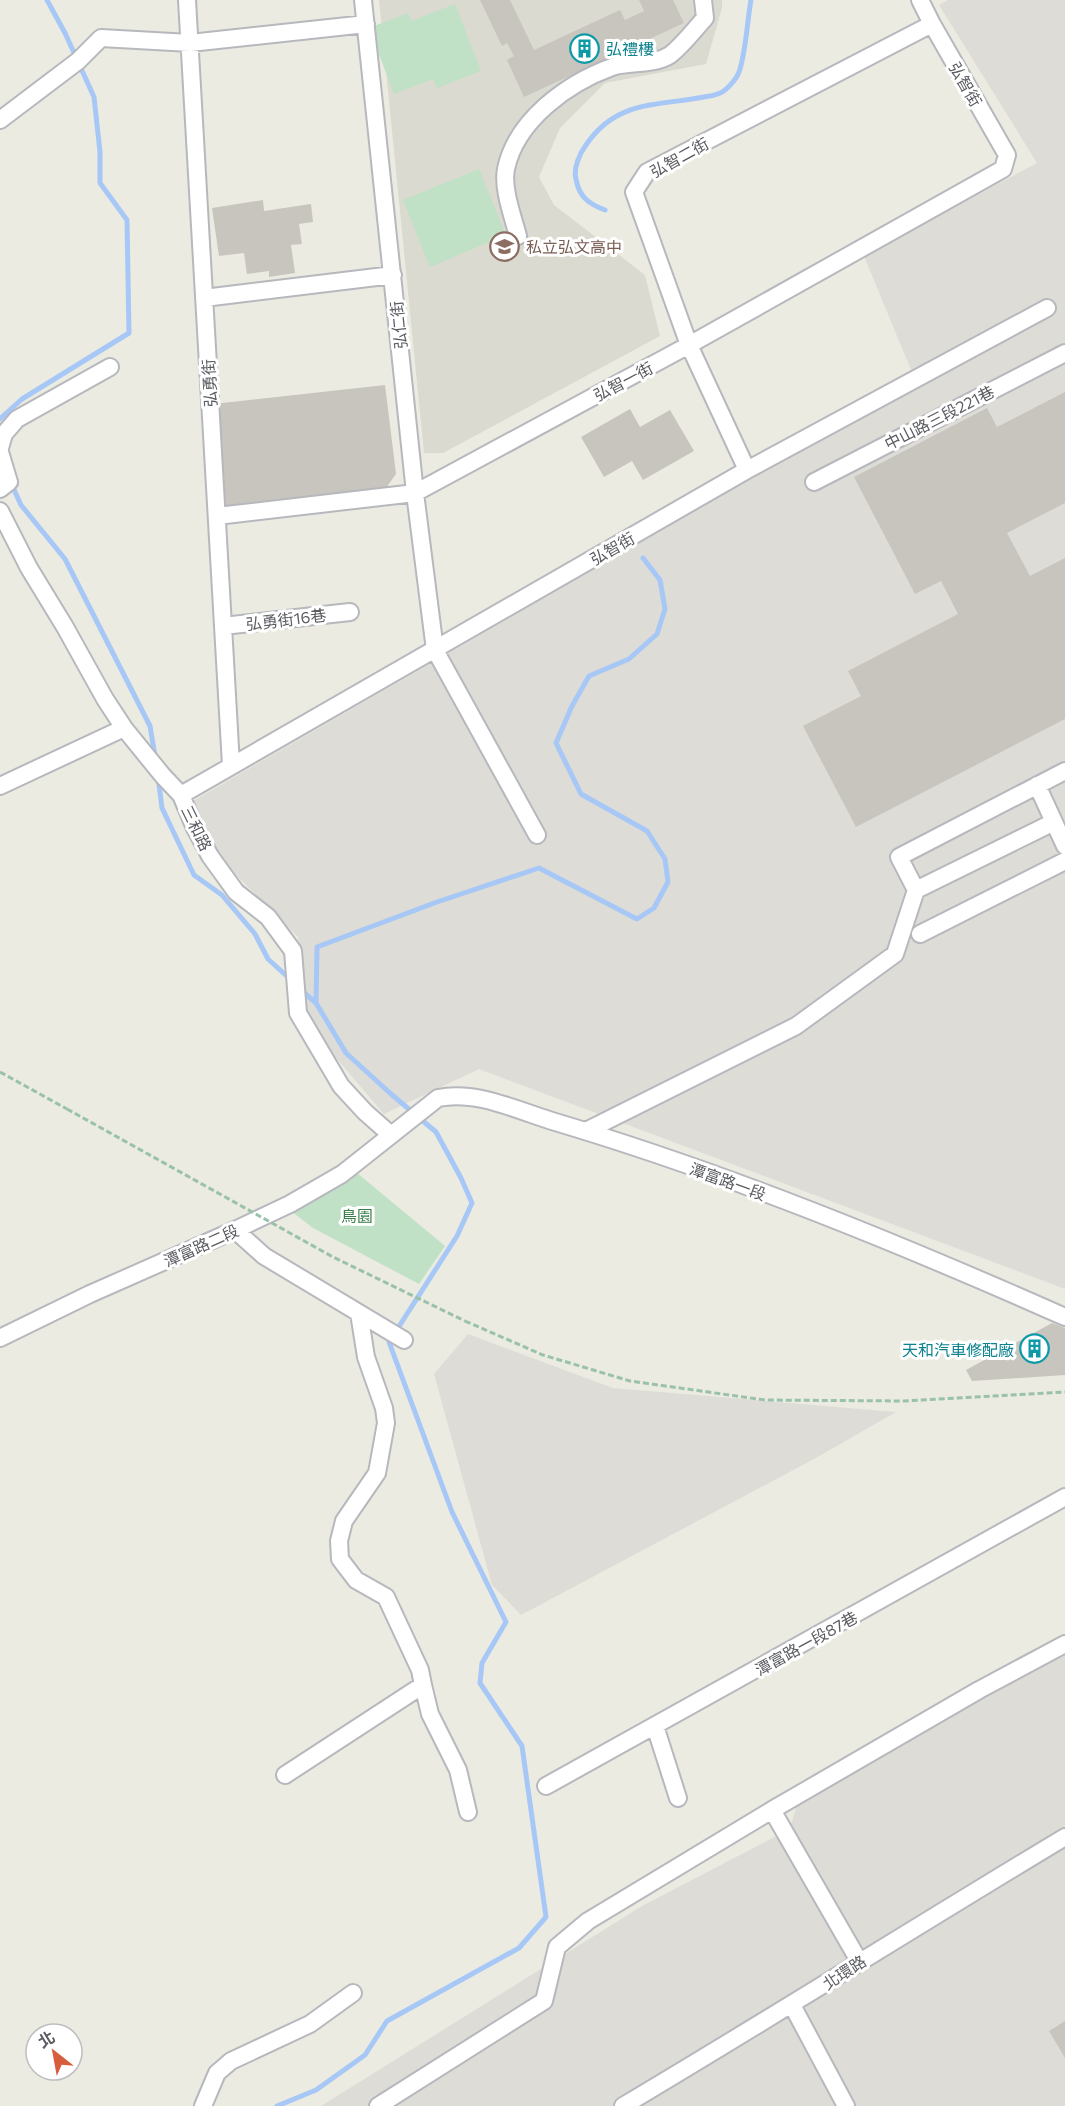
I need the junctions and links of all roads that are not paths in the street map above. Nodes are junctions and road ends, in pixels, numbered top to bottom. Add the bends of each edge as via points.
1 (187, 0) edge
2 (363, 0) edge
3 (703, 0) edge
4 (920, 0) edge
5 (366, 24) junction
6 (932, 24) junction
7 (190, 43) junction
8 (0, 120) edge
9 (1003, 170) joint
10 (518, 236) dead end
11 (393, 275) junction
12 (204, 298) junction
13 (1047, 308) dead end
14 (689, 345) junction
15 (1065, 353) edge
16 (110, 367) dead end
17 (0, 450) edge
18 (747, 470) junction
19 (814, 482) dead end
20 (0, 489) edge
21 (415, 493) junction
22 (0, 511) edge
23 (217, 516) junction
24 (350, 612) dead end
25 (223, 627) junction
26 (435, 650) junction
27 (124, 728) junction
28 (231, 765) junction
29 (1065, 771) edge
30 (1037, 785) junction
31 (0, 786) edge
32 (181, 795) junction
33 (1054, 822) junction
34 (537, 836) dead end
35 (1065, 846) edge
36 (1065, 861) edge
37 (916, 890) junction
38 (921, 934) dead end
39 (397, 1130) junction
40 (586, 1131) junction
41 (235, 1230) junction
42 (358, 1313) junction
43 (1065, 1317) edge
44 (0, 1338) edge
45 (402, 1339) dead end
46 (1065, 1497) edge
47 (1065, 1644) edge
48 (423, 1685) junction
49 (655, 1726) junction
50 (285, 1775) dead end
51 (546, 1786) dead end
52 (678, 1798) dead end
53 (772, 1810) junction
54 (468, 1812) dead end
55 (1065, 1837) edge
56 (860, 1961) junction
57 (353, 1993) dead end
58 (792, 2005) junction
59 (203, 2106) edge
60 (378, 2106) edge
61 (623, 2106) edge
62 (846, 2106) edge

1 - 7 street, 弘勇街
2 - 5 street, 弘仁街
3 - 10 street via 705,18 669,55 614,66 582,79 531,120 515,144 506,170 508,202
4 - 6 street, 弘智街
5 - 7 street
5 - 11 street, 弘仁街
6 - 9 street, 弘智街 via 1007,155
6 - 14 street, 弘智二街 via 647,172 634,192
7 - 8 street via 101,38 78,61
7 - 12 street, 弘勇街
9 - 14 street, 弘智一街
11 - 12 street
11 - 21 street, 弘仁街
12 - 23 street, 弘勇街
13 - 18 street, 弘智街
14 - 18 street, 弘智二街
14 - 21 street, 弘智一街
15 - 19 street, 中山路三段221巷
16 - 17 street via 17,419 4,434
17 - 20 street via 9,482
18 - 26 street, 弘智街
21 - 23 street, 弘智一街
21 - 26 street, 弘仁街
22 - 27 street, 三和路 via 29,568
23 - 25 street, 弘勇街
24 - 25 street, 弘勇街16巷
25 - 28 street, 弘勇街
26 - 28 street, 弘智街
26 - 34 street
27 - 31 street
27 - 32 street, 三和路
28 - 32 street, 弘智街
29 - 30 street
30 - 33 street
30 - 37 street via 899,857
32 - 39 street, 三和路 via 210,856 236,892 268,917 293,951 298,1013 341,1086 365,1112
33 - 35 street
33 - 37 street
36 - 38 street
37 - 40 street via 895,954 796,1026
39 - 40 street, 潭富路一段 via 438,1098 465,1095
39 - 41 street, 潭富路二段 via 342,1174
40 - 43 street, 潭富路一段 via 933,1258
41 - 42 street via 264,1256
41 - 44 street, 潭富路二段
42 - 45 street
42 - 48 street via 366,1358 386,1423 377,1473 344,1521 340,1559 356,1580 386,1597 420,1670
46 - 49 street, 潭富路一段87巷
47 - 53 street via 979,1689
48 - 50 street
48 - 54 street via 430,1714 458,1770
49 - 51 street, 潭富路一段87巷
49 - 52 street
53 - 56 street
53 - 60 street via 588,1921 557,1947 544,2001
55 - 56 street, 北環路
56 - 58 street, 北環路
57 - 59 street via 310,2024 231,2061 217,2073
58 - 61 street, 北環路
58 - 62 street

